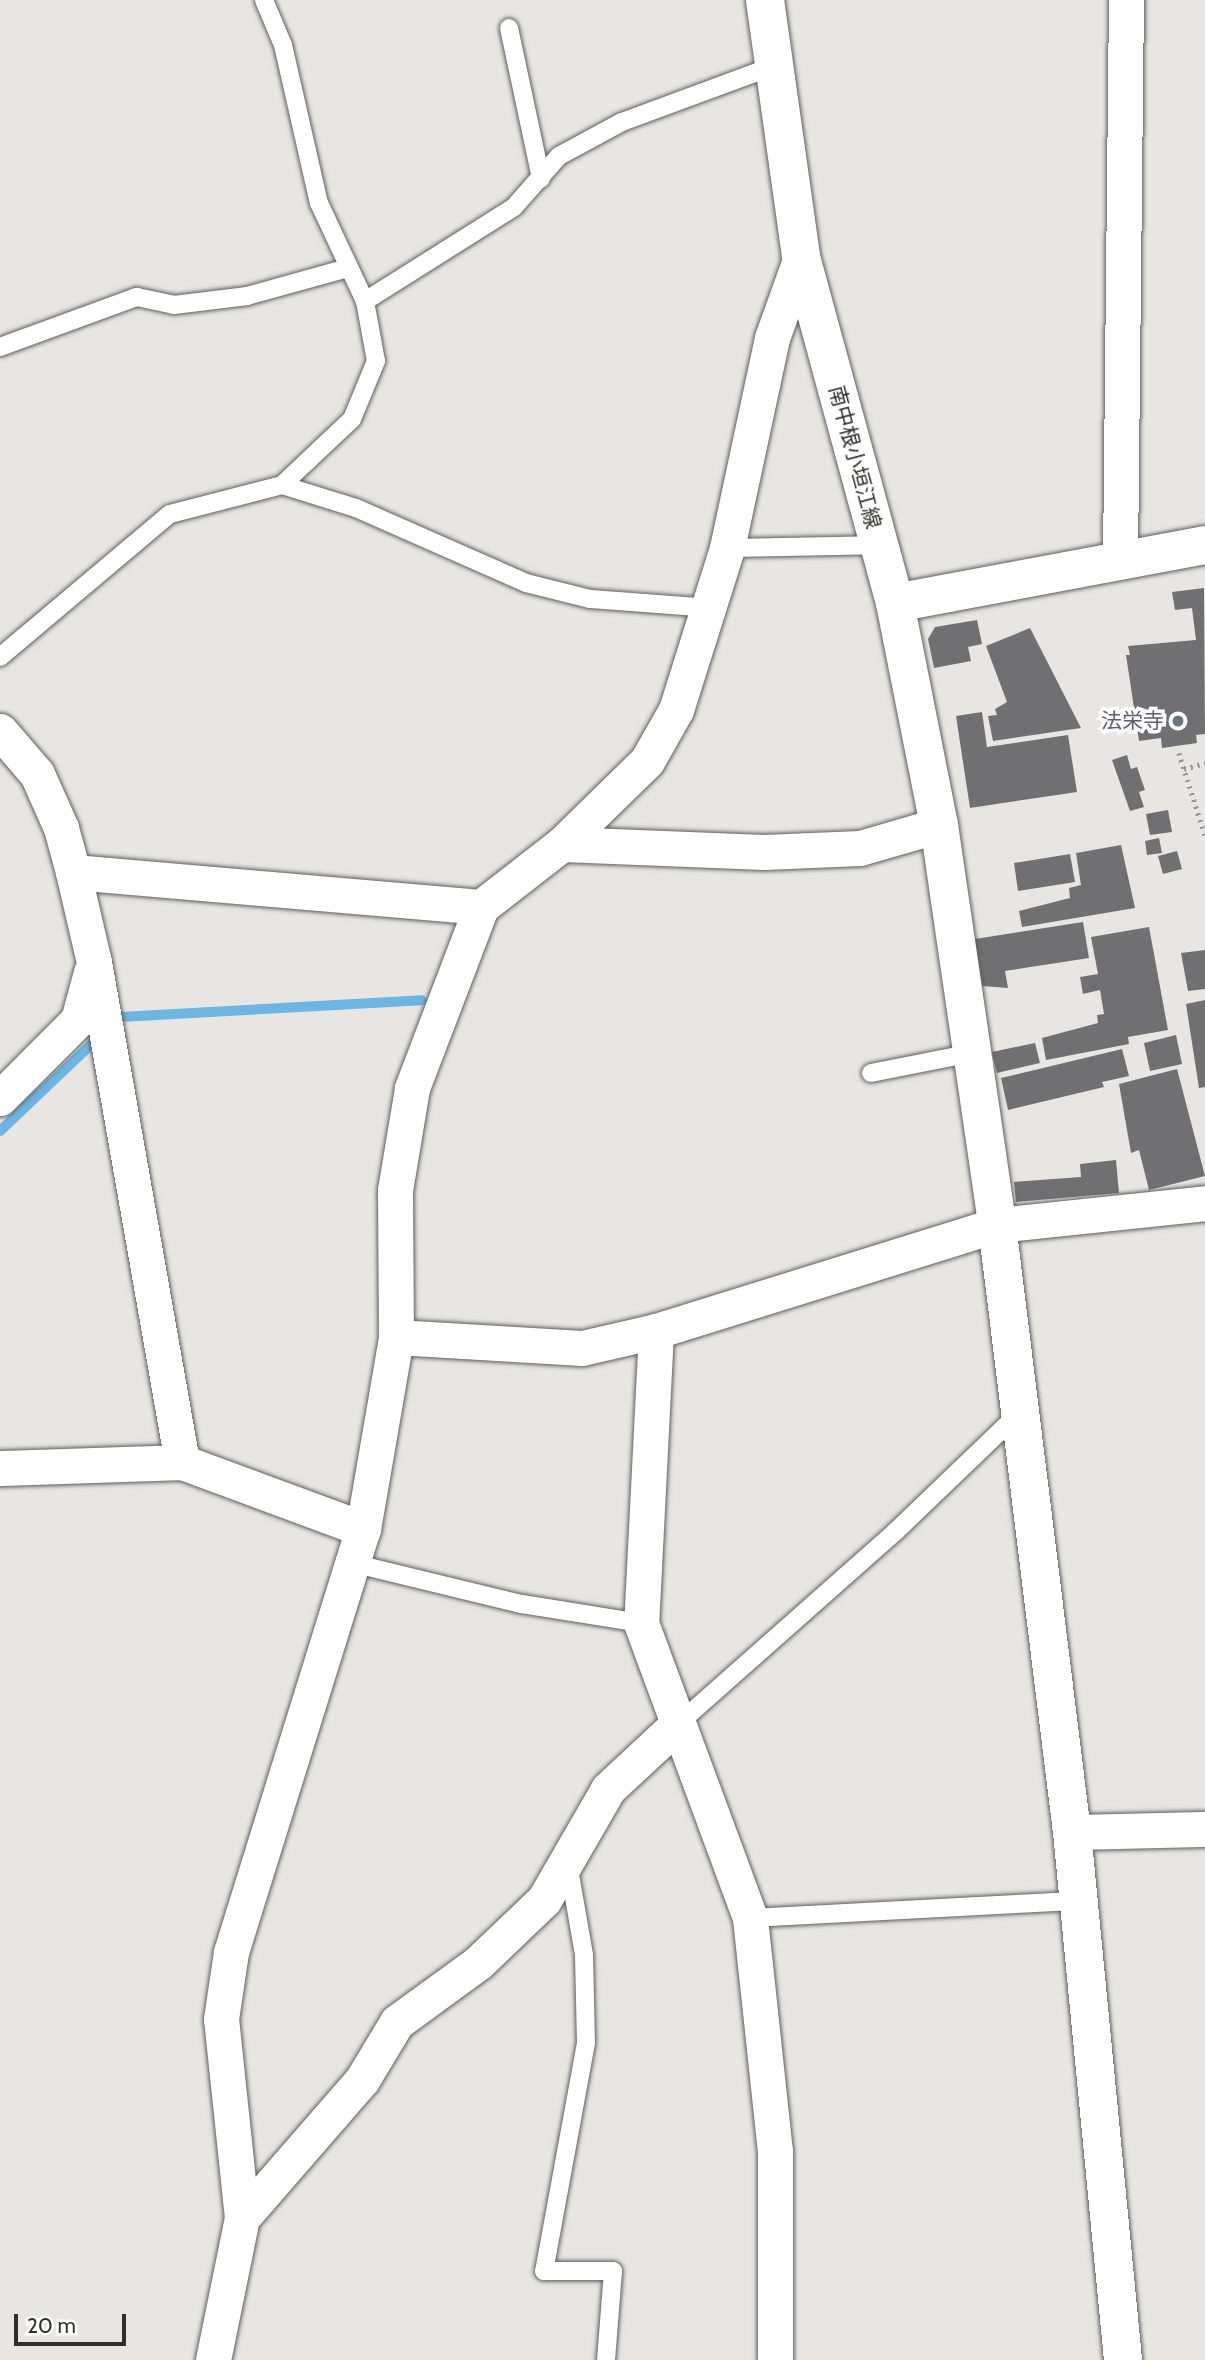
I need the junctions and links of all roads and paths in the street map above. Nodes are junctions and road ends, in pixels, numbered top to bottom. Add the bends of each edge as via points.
1 (264, 0) edge
2 (765, 0) edge
3 (1126, 0) edge
4 (509, 28) dead end
5 (771, 67) junction
6 (541, 179) junction
7 (801, 257) junction
8 (348, 268) junction
9 (365, 301) junction
10 (0, 346) edge
11 (282, 485) junction
12 (878, 545) junction
13 (1205, 545) edge
14 (727, 548) junction
15 (1120, 559) junction
16 (895, 603) junction
17 (709, 608) junction
18 (0, 657) edge
19 (0, 731) edge
20 (1179, 753) dead end
21 (1205, 763) edge
22 (1184, 769) junction
23 (939, 825) junction
24 (1205, 835) edge
25 (562, 844) junction
26 (73, 872) junction
27 (481, 907) junction
28 (94, 962) junction
29 (972, 1053) junction
30 (872, 1073) dead end
31 (0, 1098) edge
32 (1205, 1203) edge
33 (997, 1225) junction
34 (656, 1331) junction
35 (396, 1337) junction
36 (1019, 1413) junction
37 (182, 1462) junction
38 (0, 1468) edge
39 (363, 1529) junction
40 (352, 1563) junction
41 (641, 1623) junction
42 (678, 1724) junction
43 (1205, 1829) edge
44 (1072, 1832) junction
45 (568, 1861) junction
46 (1079, 1900) junction
47 (750, 1918) junction
48 (242, 2218) junction
49 (213, 2360) edge
50 (606, 2360) edge
51 (775, 2360) edge
52 (1123, 2360) edge

1 - 8 lane via 283,45 319,203
2 - 5 street, 南中根小垣江線
3 - 15 street
4 - 6 lane
5 - 6 lane via 622,122 559,156
5 - 7 street, 南中根小垣江線
6 - 9 lane via 486,227
7 - 12 street, 南中根小垣江線
7 - 14 street via 772,338
8 - 9 lane
8 - 10 lane via 247,296 174,305 137,297
9 - 11 lane via 376,360 352,419
11 - 17 lane via 356,508 526,583 590,599
11 - 18 lane via 170,514
12 - 14 lane
12 - 16 street, 南中根小垣江線
13 - 15 street
14 - 17 street
15 - 16 street
16 - 23 street, 南中根小垣江線
17 - 25 street via 676,710 647,761
19 - 26 street via 37,774 61,828
20 - 22 path
21 - 22 path
22 - 24 path
23 - 25 street via 860,848 764,852
23 - 29 street, 南中根小垣江線
25 - 27 street
26 - 27 street
26 - 28 street
27 - 35 street via 412,1088 395,1190
28 - 31 street via 78,1020
28 - 37 street
29 - 30 lane
29 - 33 street, 南中根小垣江線
32 - 33 street
33 - 34 street
33 - 36 street, 南中根小垣江線
34 - 35 street via 582,1348
34 - 41 street
35 - 39 street
36 - 42 lane via 895,1532
36 - 44 street, 南中根小垣江線
37 - 38 street
37 - 39 street
39 - 40 street
40 - 41 lane via 522,1604
40 - 48 street via 231,1952 221,2019
41 - 42 street
42 - 45 street via 608,1788
42 - 47 street
43 - 44 street
44 - 46 street, 南中根小垣江線
45 - 48 street via 544,1900 478,1963 397,2022 362,2080
45 - 50 lane via 584,1955 586,2043 544,2271 613,2271
46 - 47 lane
46 - 52 street, 南中根小垣江線
47 - 51 street via 775,2151
48 - 49 street

